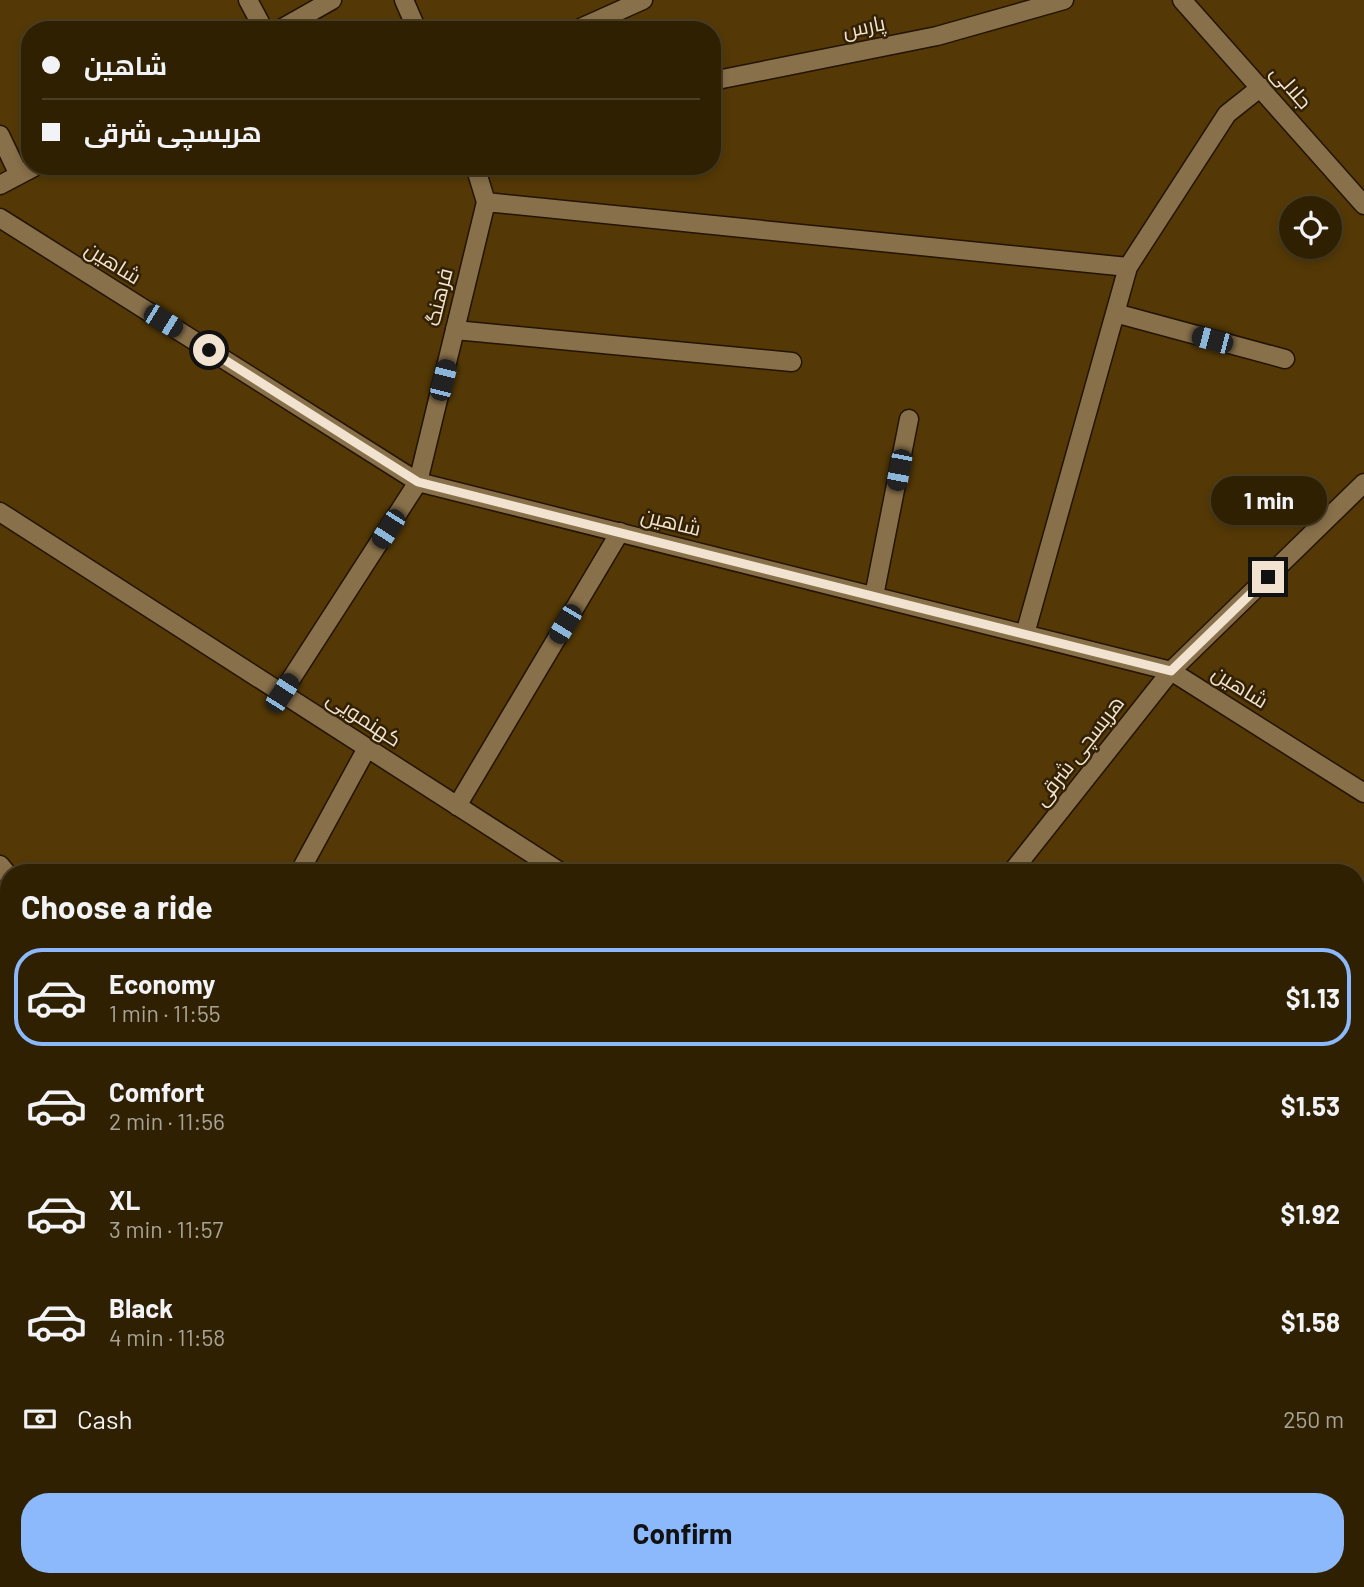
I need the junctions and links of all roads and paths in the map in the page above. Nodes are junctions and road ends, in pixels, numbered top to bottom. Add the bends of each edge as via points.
1 (248, 0) edge
2 (332, 0) edge
3 (404, 0) edge
4 (643, 0) edge
5 (1064, 0) edge
6 (1182, 0) edge
7 (259, 21) edge
8 (295, 21) edge
9 (413, 21) edge
10 (596, 21) edge
11 (721, 78) edge
12 (1261, 87) junction
13 (0, 135) edge
14 (478, 175) edge
15 (19, 176) joint
16 (0, 185) edge
17 (486, 202) junction
18 (1364, 205) edge
19 (0, 218) edge
20 (1128, 267) junction
21 (1115, 313) junction
22 (455, 330) junction
23 (1285, 359) dead end
24 (792, 362) dead end
25 (909, 419) dead end
26 (418, 482) junction
27 (1364, 483) edge
28 (0, 512) edge
29 (620, 533) junction
30 (874, 596) junction
31 (1025, 634) junction
32 (1171, 671) junction
33 (282, 693) junction
34 (367, 748) junction
35 (1364, 793) edge
36 (457, 806) junction
37 (304, 864) edge
38 (548, 864) edge
39 (1018, 864) edge

1 - 7 street
2 - 8 street
3 - 9 street
4 - 10 street
5 - 11 street, پارس via 937,36
6 - 12 street, جلالی
12 - 18 street, جلالی
12 - 20 street via 1227,114
13 - 15 street
14 - 17 street
15 - 16 street
17 - 20 street
17 - 22 street, فرهنگ
19 - 26 street, شاهین
20 - 21 street
21 - 23 street
21 - 31 street
22 - 24 street
22 - 26 street, فرهنگ
25 - 30 street
26 - 29 street, شاهین
26 - 33 street, فرهنگ
27 - 32 street, هریسچی شرقی
28 - 33 street, کهنمویی
29 - 30 street, شاهین
29 - 36 street
30 - 31 street, شاهین
31 - 32 street, شاهین
32 - 35 street, شاهین
32 - 39 street, هریسچی شرقی
33 - 34 street, کهنمویی
34 - 36 street, کهنمویی
34 - 37 street
36 - 38 street, کهنمویی

